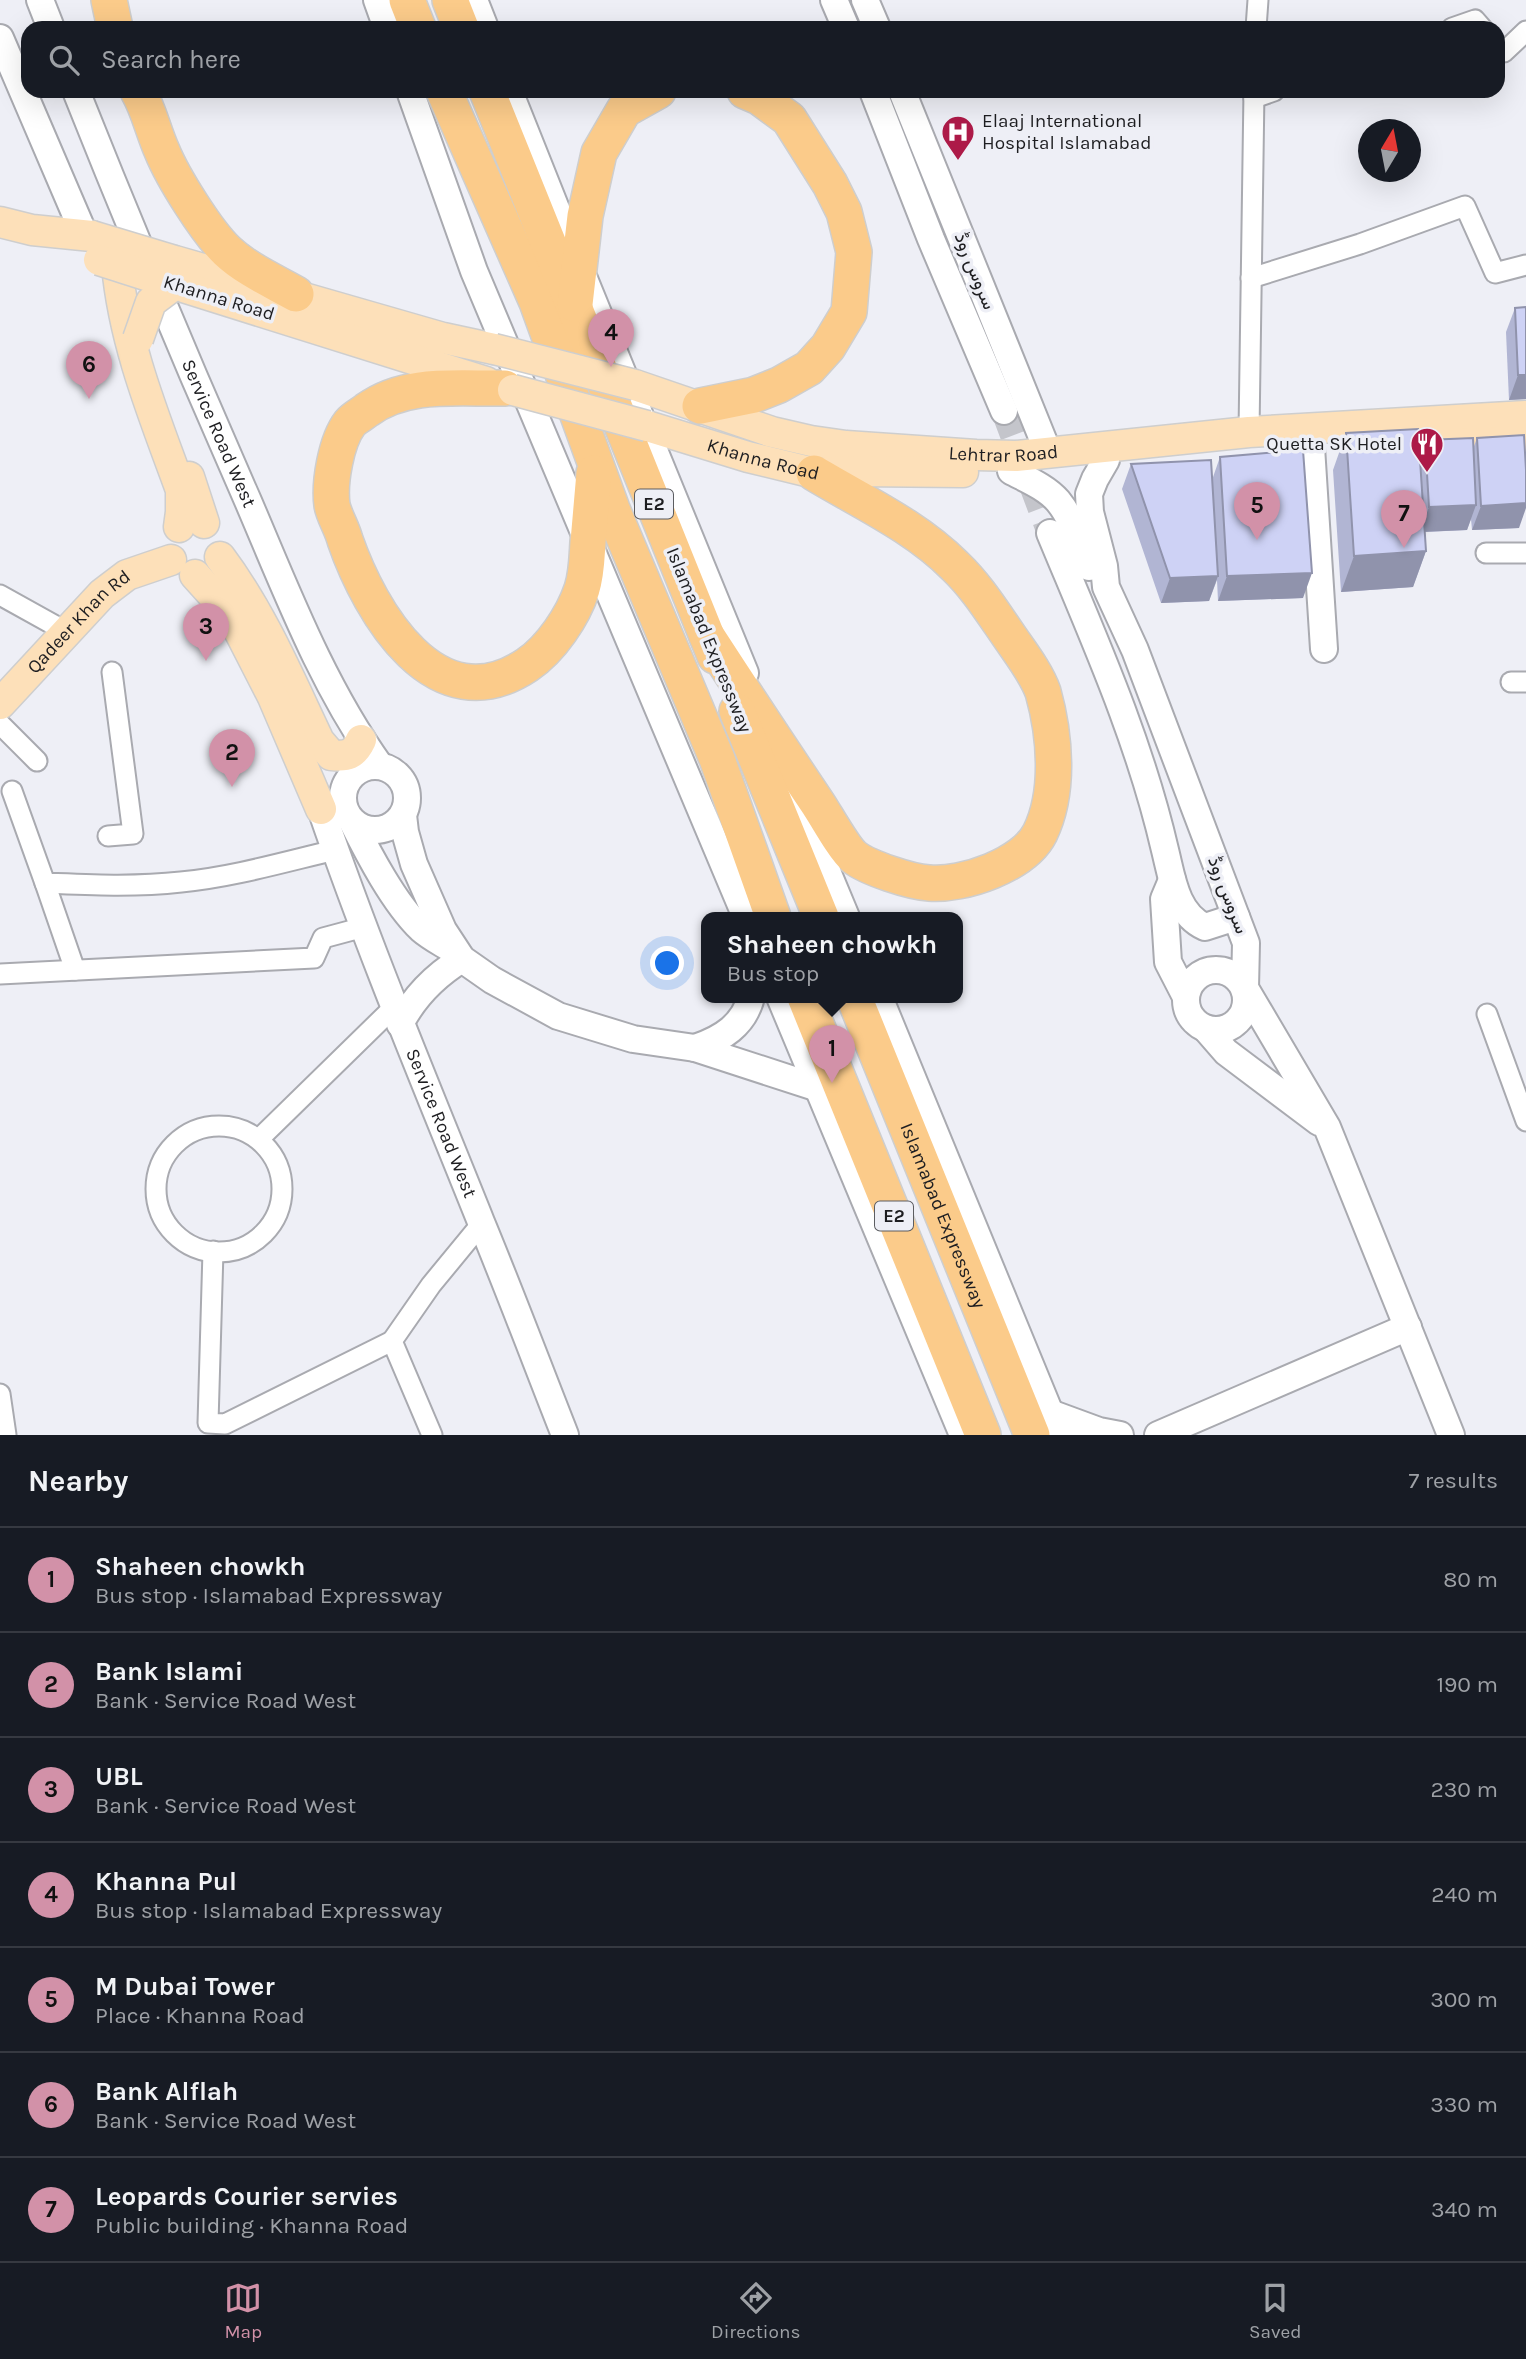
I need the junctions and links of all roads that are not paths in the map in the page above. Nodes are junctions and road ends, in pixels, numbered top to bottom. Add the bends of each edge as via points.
1 (40, 0) edge
2 (109, 0) edge
3 (377, 0) edge
4 (450, 0) edge
5 (474, 0) edge
6 (834, 0) edge
7 (865, 0) edge
8 (1258, 0) edge
9 (404, 15) edge
10 (48, 21) edge
11 (114, 21) edge
12 (458, 21) edge
13 (482, 21) edge
14 (843, 21) edge
15 (874, 21) edge
16 (1256, 21) edge
17 (1526, 31) edge
18 (0, 38) edge
19 (1505, 51) edge
20 (21, 83) edge
21 (28, 98) edge
22 (79, 98) edge
23 (142, 98) edge
24 (412, 98) edge
25 (447, 98) edge
26 (490, 98) edge
27 (512, 98) edge
28 (645, 98) edge
29 (761, 98) edge
30 (876, 98) edge
31 (905, 98) edge
32 (1254, 98) edge
33 (0, 222) edge
34 (98, 249) junction
35 (1526, 265) edge
36 (580, 269) junction
37 (177, 277) junction
38 (1251, 278) junction
39 (296, 294) junction
40 (574, 307) junction
41 (494, 349) joint
42 (509, 389) junction
43 (701, 406) junction
44 (1004, 411) tunnel mouth
45 (1526, 416) edge
46 (1249, 432) junction
47 (1526, 442) edge
48 (1311, 447) junction
49 (1048, 452) junction
50 (1106, 460) junction
51 (595, 462) junction
52 (1011, 471) junction
53 (814, 473) junction
54 (1050, 533) tunnel mouth
55 (588, 542) junction
56 (183, 546) junction
57 (1486, 553) dead end
58 (1526, 553) edge
59 (1106, 587) junction
60 (0, 595) edge
61 (54, 625) junction
62 (707, 636) junction
63 (1324, 649) dead end
64 (112, 672) dead end
65 (0, 682) edge
66 (0, 704) edge
67 (0, 724) edge
68 (768, 730) junction
69 (361, 740) junction
70 (37, 761) dead end
71 (380, 766) junction
72 (12, 791) dead end
73 (339, 811) junction
74 (403, 815) junction
75 (108, 836) dead end
76 (335, 850) junction
77 (1172, 879) junction
78 (45, 883) junction
79 (744, 912) edge
80 (771, 912) edge
81 (819, 912) edge
82 (844, 912) edge
83 (1236, 917) junction
84 (365, 927) junction
85 (454, 959) junction
86 (75, 970) junction
87 (0, 974) edge
88 (1245, 988) junction
89 (1185, 995) junction
90 (750, 1003) edge
91 (783, 1003) edge
92 (807, 1003) edge
93 (856, 1003) edge
94 (881, 1003) edge
95 (401, 1011) junction
96 (1487, 1014) dead end
97 (1206, 1029) junction
98 (695, 1048) junction
99 (818, 1088) junction
100 (1525, 1116) edge
101 (1326, 1127) junction
102 (259, 1139) junction
103 (482, 1223) junction
104 (213, 1251) junction
105 (1408, 1327) junction
106 (392, 1341) junction
107 (0, 1394) edge
108 (1047, 1428) edge
109 (6, 1435) edge
110 (432, 1435) edge
111 (565, 1435) edge
112 (963, 1435) edge
113 (983, 1435) edge
114 (1120, 1435) edge
115 (1158, 1435) edge
116 (1451, 1435) edge

1 - 10 street
2 - 11 highway
3 - 9 street
4 - 12 highway
5 - 13 street
6 - 14 street
7 - 15 street
8 - 16 street
17 - 19 street
18 - 20 street
21 - 34 street
22 - 69 street, Service Road West via 292,604 330,687
23 - 39 highway via 162,152 227,251
24 - 55 street via 474,271
25 - 51 highway, Islamabad Expressway / E2 via 537,302
26 - 40 highway, Islamabad Expressway / E2
27 - 36 street
28 - 36 highway via 624,110 599,153 585,216
29 - 43 highway via 789,119 844,212 854,252 849,312 809,369 754,395
30 - 44 street
31 - 49 street, سروس روڈ
32 - 38 street
33 - 34 main road, Khanna Road
34 - 37 main road, Khanna Road, bridge
34 - 56 main road via 120,299 130,344 181,490
35 - 38 street via 1495,273 1465,206
36 - 40 highway
36 - 68 street
37 - 39 main road, Khanna Road
37 - 42 main road, Khanna Road
37 - 56 main road, bridge via 151,302 138,339 199,503
38 - 46 street
39 - 41 main road, Khanna Road
40 - 62 highway, Islamabad Expressway / E2
41 - 43 main road, Lehtrar Road, bridge
42 - 53 main road, Khanna Road, bridge
42 - 55 highway via 398,393 351,422 335,463 332,505 362,583 383,621 418,659 468,683 492,680 516,673 551,644 582,590
43 - 49 main road, Lehtrar Road via 772,432 846,446 976,455
45 - 46 main road, Lehtrar Road
46 - 49 main road, Lehtrar Road
47 - 48 main road, Khanna Road
48 - 50 main road, Khanna Road
48 - 63 street
50 - 52 main road, Khanna Road
50 - 59 street, سروس روڈ via 1089,494
51 - 55 highway
51 - 80 highway, Islamabad Expressway / E2 via 716,759
52 - 53 main road, Khanna Road
52 - 59 street via 1058,500 1090,570
53 - 68 highway via 928,542 977,590 1042,691 1053,750 1053,794 1040,834 1003,866 954,881 910,879 853,856
54 - 77 street via 1125,711 1154,800
55 - 79 street
56 - 61 main road, Qadeer Khan Rd via 131,556 114,565
56 - 66 main road, Qadeer Khan Rd via 127,575 102,594
56 - 69 main road via 217,533 220,557 271,639 319,741 331,755 342,756 357,750
56 - 73 main road via 232,615
57 - 58 street
59 - 83 street, سروس روڈ via 1135,650
60 - 61 street
61 - 65 main road, Qadeer Khan Rd
62 - 68 highway
62 - 81 highway, Islamabad Expressway / E2
64 - 75 street via 133,834
67 - 70 street
68 - 82 street
69 - 71 street, Service Road West
71 - 73 street via 351,775
71 - 74 street via 398,775 404,784
72 - 78 street
73 - 74 street via 369,830 389,827
73 - 76 street, Service Road West
73 - 85 street via 419,927
74 - 85 street via 414,864
76 - 78 street via 182,882 120,886
76 - 84 street, Service Road West
77 - 83 street via 1184,912 1194,922 1205,927
77 - 89 street via 1164,899 1168,962
78 - 86 street
83 - 88 street, سروس روڈ via 1246,943
84 - 86 street via 323,938 314,958
84 - 95 street, Service Road West
85 - 95 street
85 - 98 street via 558,1016 633,1040
86 - 87 street
88 - 89 street via 1226,970 1213,969 1200,973
88 - 97 street via 1242,1016 1220,1030
88 - 101 street
89 - 97 street via 1194,1021
90 - 98 street via 747,1013 731,1029 716,1041
91 - 99 street
92 - 113 highway, E2
93 - 108 highway, Islamabad Expressway / E2
94 - 108 street
95 - 102 street
95 - 103 street, Service Road West
96 - 100 street
97 - 101 street via 1226,1052
98 - 99 street
99 - 112 street
101 - 105 street
102 - 104 street via 275,1158 283,1182 281,1207 269,1229 250,1245
102 - 104 street via 237,1128 212,1126 188,1133 169,1149 158,1172 156,1196 163,1220 179,1239
103 - 106 street
103 - 111 street, Service Road West
104 - 106 street via 208,1423 225,1424
105 - 115 street
105 - 116 street
106 - 110 street
107 - 109 street
108 - 114 street

